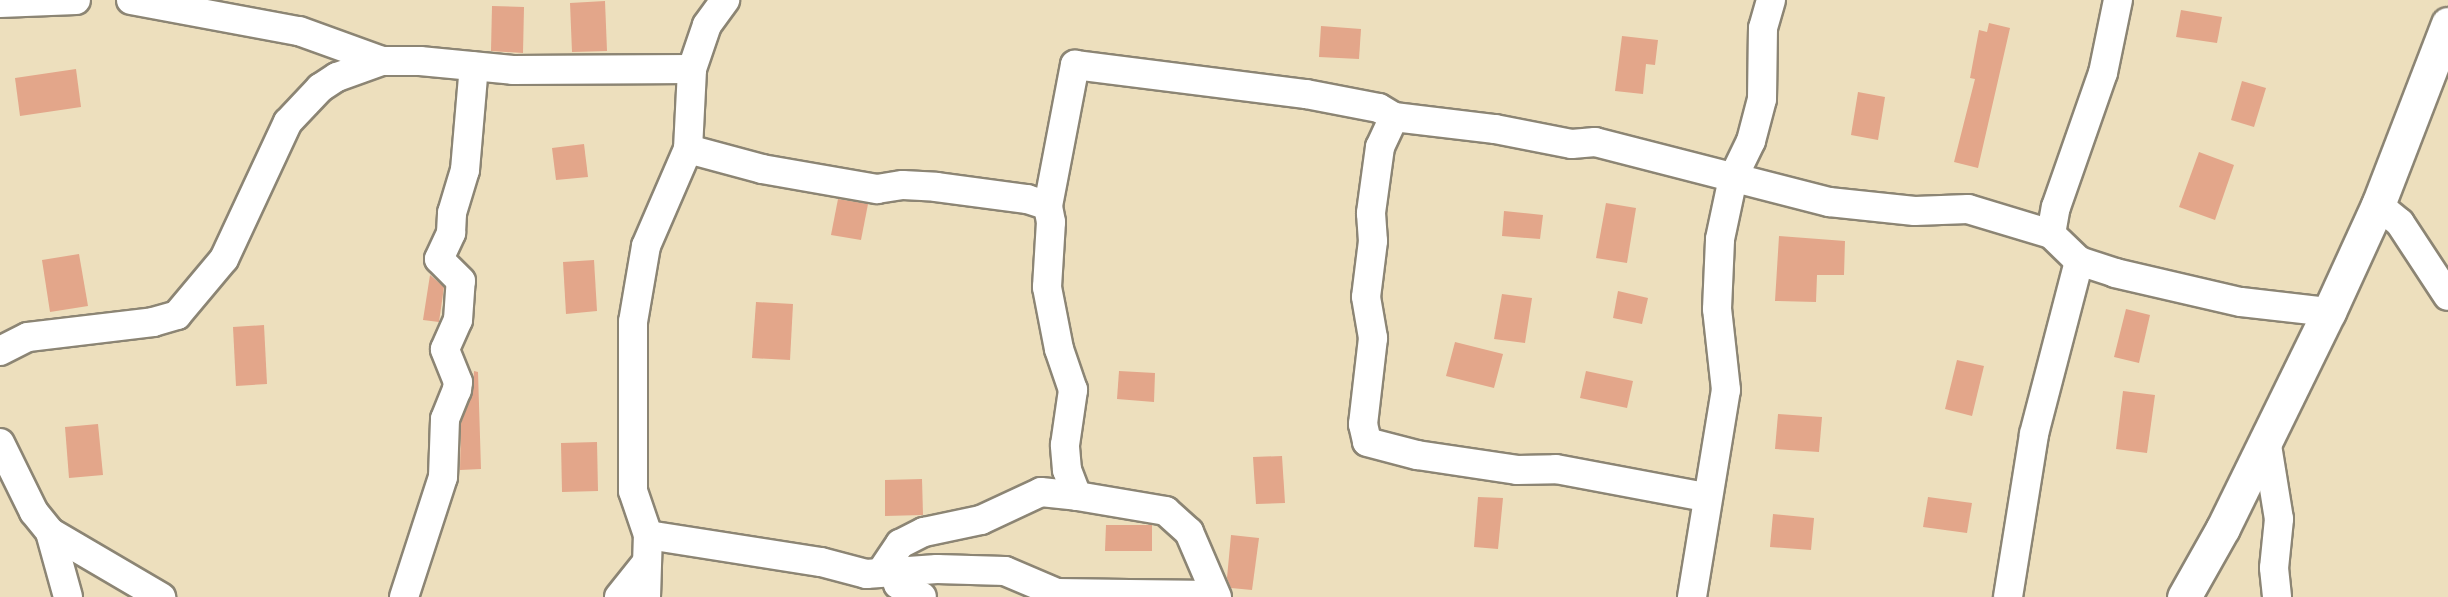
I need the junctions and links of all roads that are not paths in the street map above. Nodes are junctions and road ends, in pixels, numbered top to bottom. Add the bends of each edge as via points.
1 (76, 0) edge
2 (130, 0) edge
3 (725, 0) edge
4 (1771, 0) edge
5 (2118, 0) edge
6 (0, 3) edge
7 (2448, 24) edge
8 (382, 61) junction
9 (474, 66) junction
10 (692, 69) junction
11 (1394, 117) junction
12 (688, 149) junction
13 (1733, 178) junction
14 (2378, 205) junction
15 (1048, 206) junction
16 (2051, 234) junction
17 (2079, 261) junction
18 (2448, 296) edge
19 (2329, 312) junction
20 (0, 351) edge
21 (2266, 439) junction
22 (0, 443) edge
23 (1077, 496) junction
24 (1706, 497) junction
25 (50, 532) junction
26 (647, 549) junction
27 (888, 572) junction
28 (1216, 596) edge
29 (68, 597) edge
30 (161, 597) edge
31 (404, 597) edge
32 (619, 597) edge
33 (646, 597) edge
34 (922, 597) edge
35 (1692, 597) edge
36 (2008, 597) edge
37 (2184, 597) edge
38 (2277, 597) edge

1 - 6 street
2 - 8 street via 299,31
3 - 10 street via 707,25
4 - 13 street via 1763,28 1762,99 1751,141
5 - 16 street via 2103,73 2056,207
7 - 14 highway
8 - 9 street
8 - 20 street via 337,77 288,122 224,259 177,315 153,322 28,337
9 - 10 street via 513,70
9 - 31 street via 465,170 452,213 451,233 439,259 461,281 458,320 445,349 458,382 457,390 445,419 440,493
10 - 12 street
11 - 13 street via 1484,127 1572,144 1595,142
11 - 15 street via 1379,108 1306,94 1074,65
11 - 24 street via 1380,147 1371,213 1373,241 1366,297 1372,338 1363,424 1367,441 1417,455 1517,470 1556,469
12 - 15 street via 762,169 877,189 903,185 936,187 1027,199
12 - 26 street via 646,246 633,322 633,491
13 - 16 street via 1828,202 1915,211 1968,209
13 - 24 street via 1720,238 1717,294 1726,390
14 - 18 street via 2400,223
14 - 19 highway
15 - 23 street via 1051,222 1047,287 1059,349 1073,390 1065,455
16 - 17 street
17 - 19 street via 2144,281 2230,300
17 - 36 street via 2034,434
19 - 21 highway
21 - 37 highway
21 - 38 street via 2278,519 2274,568
22 - 25 street via 34,513
23 - 27 street via 1041,492 981,520 924,532 900,543
23 - 28 street via 1166,511 1189,532
24 - 35 street
25 - 29 street
25 - 30 street
26 - 27 street via 821,562 866,574
26 - 32 street
26 - 33 street
27 - 28 street via 1005,571 1045,590 1078,595
27 - 34 street via 898,584

